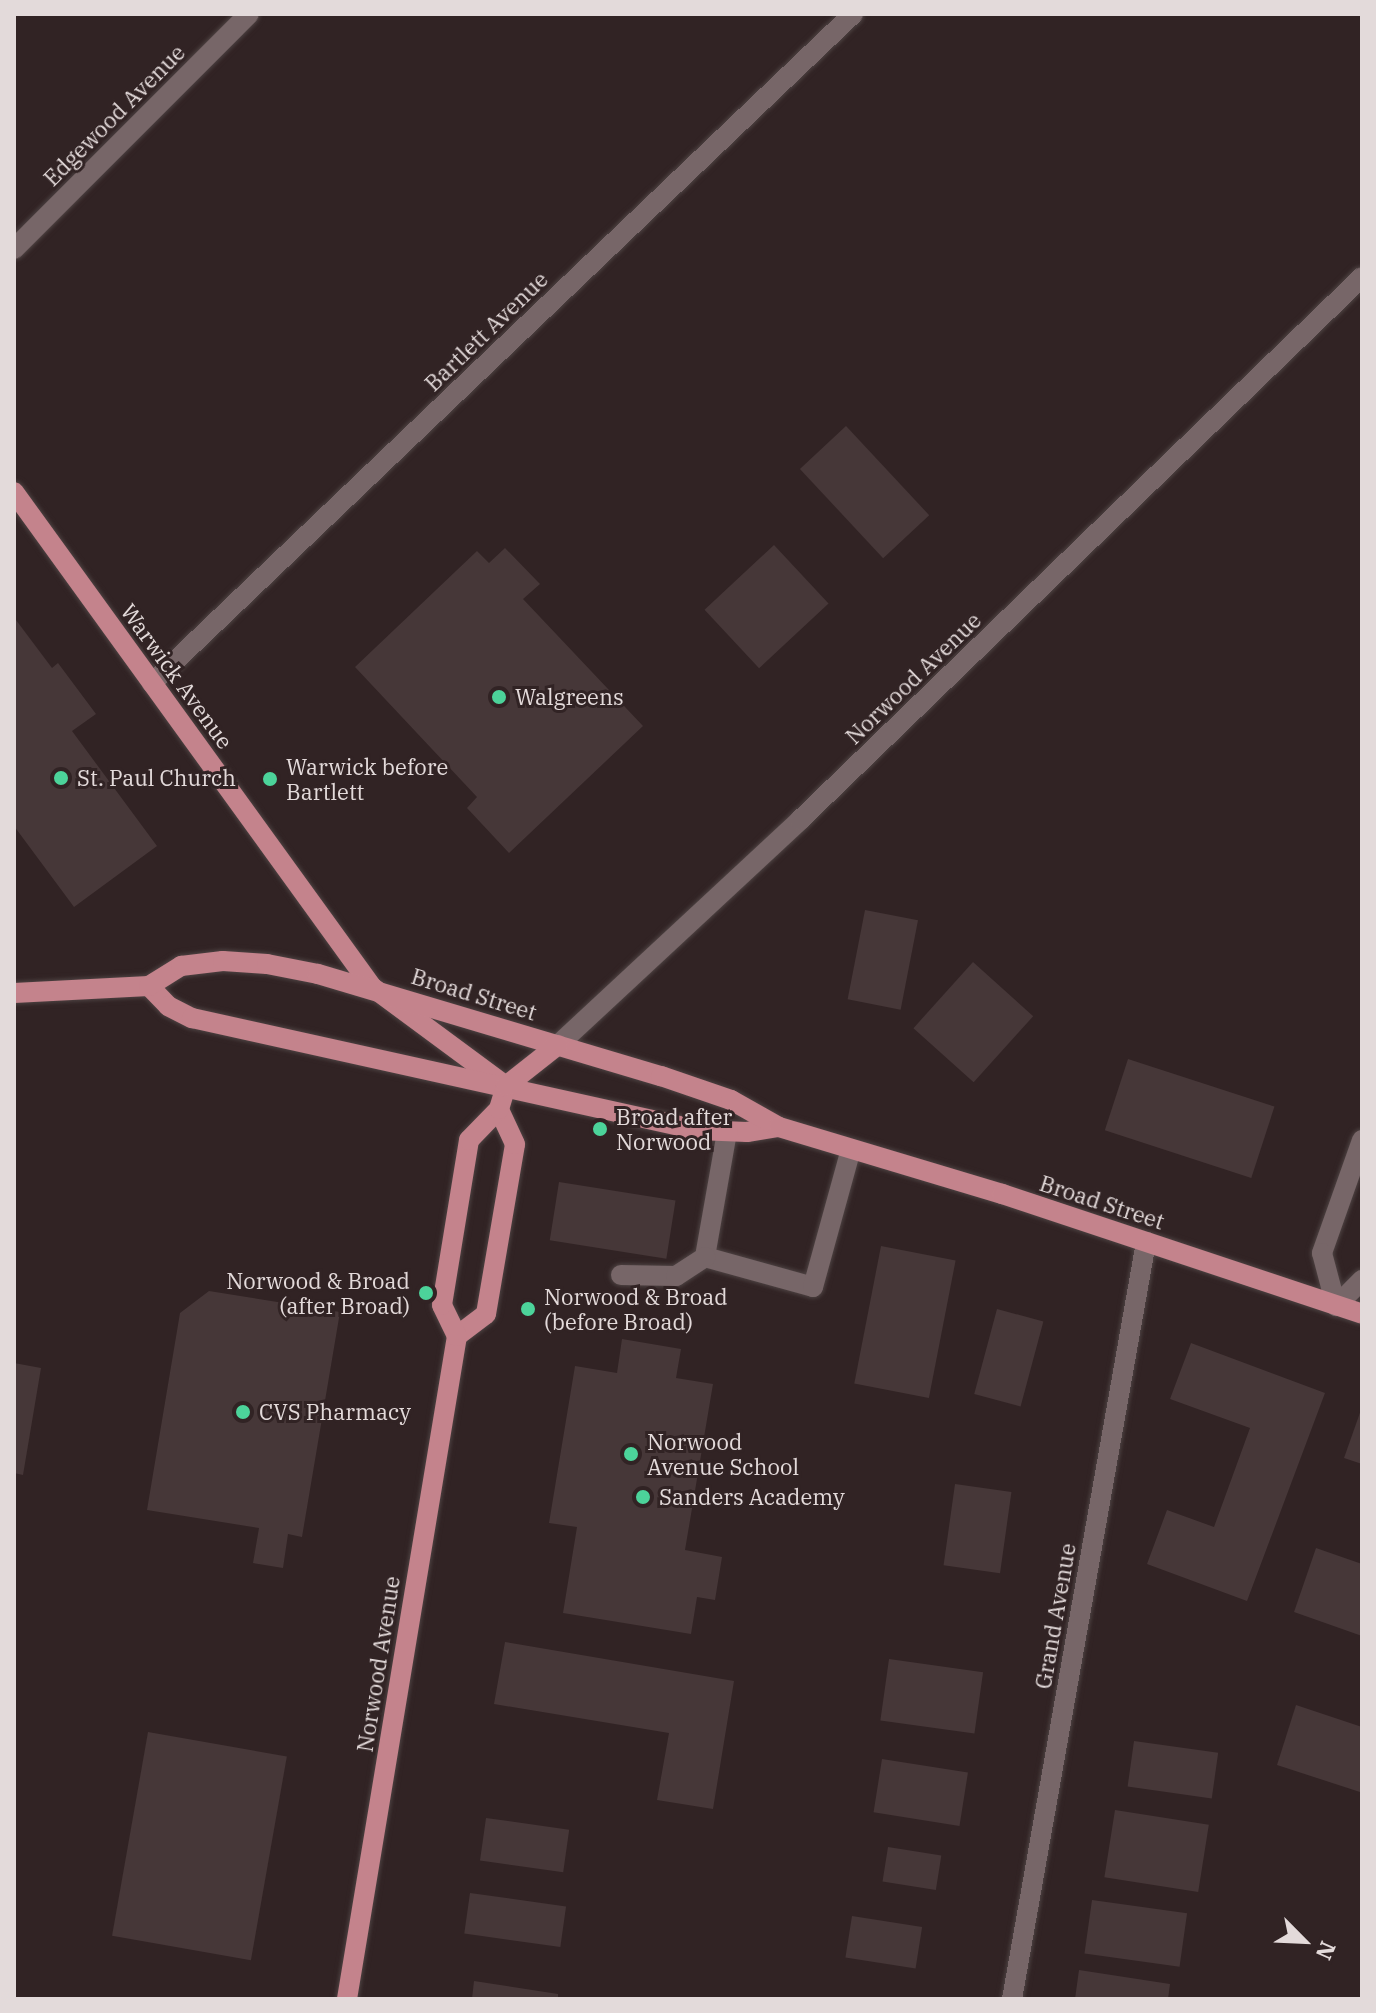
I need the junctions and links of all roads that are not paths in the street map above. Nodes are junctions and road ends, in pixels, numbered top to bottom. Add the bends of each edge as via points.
1 (249, 14) edge
2 (853, 14) edge
3 (14, 249) edge
4 (1362, 277) edge
5 (14, 492) edge
6 (152, 683) junction
7 (149, 986) junction
8 (372, 987) junction
9 (14, 993) edge
10 (558, 1045) junction
11 (506, 1086) junction
12 (499, 1109) junction
13 (779, 1127) junction
14 (727, 1132) junction
15 (1362, 1140) edge
16 (851, 1149) junction
17 (1146, 1242) junction
18 (705, 1257) junction
19 (621, 1275) dead end
20 (1362, 1280) edge
21 (1336, 1306) junction
22 (1362, 1314) edge
23 (457, 1336) junction
24 (347, 1999) edge
25 (1012, 1999) edge

1 - 3 street, Edgewood Avenue
2 - 6 street, Bartlett Avenue
4 - 10 street, Norwood Avenue via 800,820
5 - 6 main road, Warwick Avenue
6 - 8 main road, Warwick Avenue
7 - 8 main road, Broad Street via 181,966 223,961 286,967
7 - 9 main road, Broad Street
7 - 11 main road, Broad Street via 168,1006 192,1018
8 - 10 main road, Broad Street
8 - 11 main road, Warwick Avenue
10 - 11 main road, Norwood Avenue
10 - 13 main road, Broad Street via 707,1091
11 - 12 main road
11 - 14 main road, Broad Street via 697,1130
12 - 23 main road via 469,1140 442,1305
12 - 23 main road via 515,1144 492,1284 486,1314
13 - 14 main road, Broad Street
13 - 16 main road, Broad Street
14 - 18 street
15 - 21 street via 1322,1253
16 - 17 main road, Broad Street
16 - 18 street via 813,1287
17 - 21 main road, Broad Street
17 - 25 street, Grand Avenue
18 - 19 street via 676,1276
20 - 21 street
21 - 22 main road, Broad Street
23 - 24 main road, Norwood Avenue

